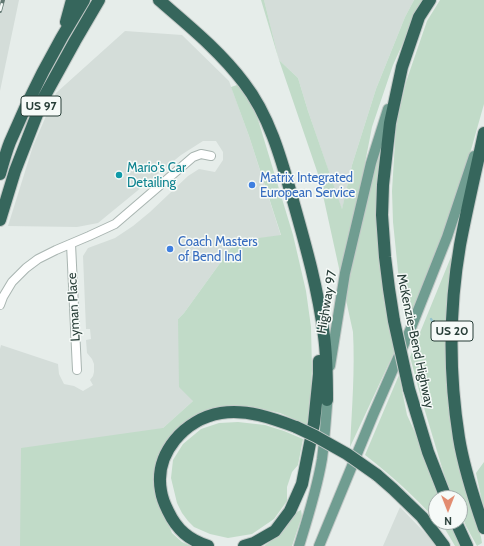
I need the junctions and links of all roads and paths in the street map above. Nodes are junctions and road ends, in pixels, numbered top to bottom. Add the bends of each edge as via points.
1 (72, 0) edge
2 (84, 0) edge
3 (99, 0) edge
4 (159, 0) edge
5 (430, 0) edge
6 (63, 35) junction
7 (402, 67) junction
8 (484, 131) edge
9 (211, 156) dead end
10 (0, 174) edge
11 (0, 220) edge
12 (71, 244) junction
13 (319, 304) junction
14 (0, 305) edge
15 (77, 370) dead end
16 (327, 400) junction
17 (443, 490) edge
18 (484, 528) edge
19 (460, 530) edge
20 (208, 546) edge
21 (244, 546) edge
22 (300, 546) edge
23 (319, 546) edge
24 (444, 546) edge
25 (467, 546) edge

1 - 6 highway
2 - 6 highway, US 97
3 - 11 highway, US 97 via 43,99 15,171
4 - 13 highway via 225,60 245,83 264,117 286,175
5 - 7 highway, McKenzie-Bend Highway via 420,17
6 - 10 highway, US 97 via 33,90 10,143
7 - 16 main road, Highway 97 via 371,163 345,273 331,357
7 - 17 highway, McKenzie-Bend Highway, bridge via 390,123 383,185 385,257 394,320 409,389 428,452
8 - 18 highway, McKenzie-Bend Highway / US 20 via 460,246 452,314 452,378 467,473
8 - 23 main road via 447,237 411,328
9 - 12 street via 201,154 193,157 115,224
12 - 14 street via 38,259 26,268 12,282
12 - 15 street, Lyman Place
13 - 16 highway via 326,357
13 - 21 highway via 319,374 314,423 302,484 290,511 275,531
16 - 22 main road, Highway 97 via 326,429 318,479
19 - 25 highway
20 - 24 highway, bridge via 200,544 177,527 161,491 163,464 172,443 195,422 222,413 238,412 272,418 342,450 393,488 422,517

